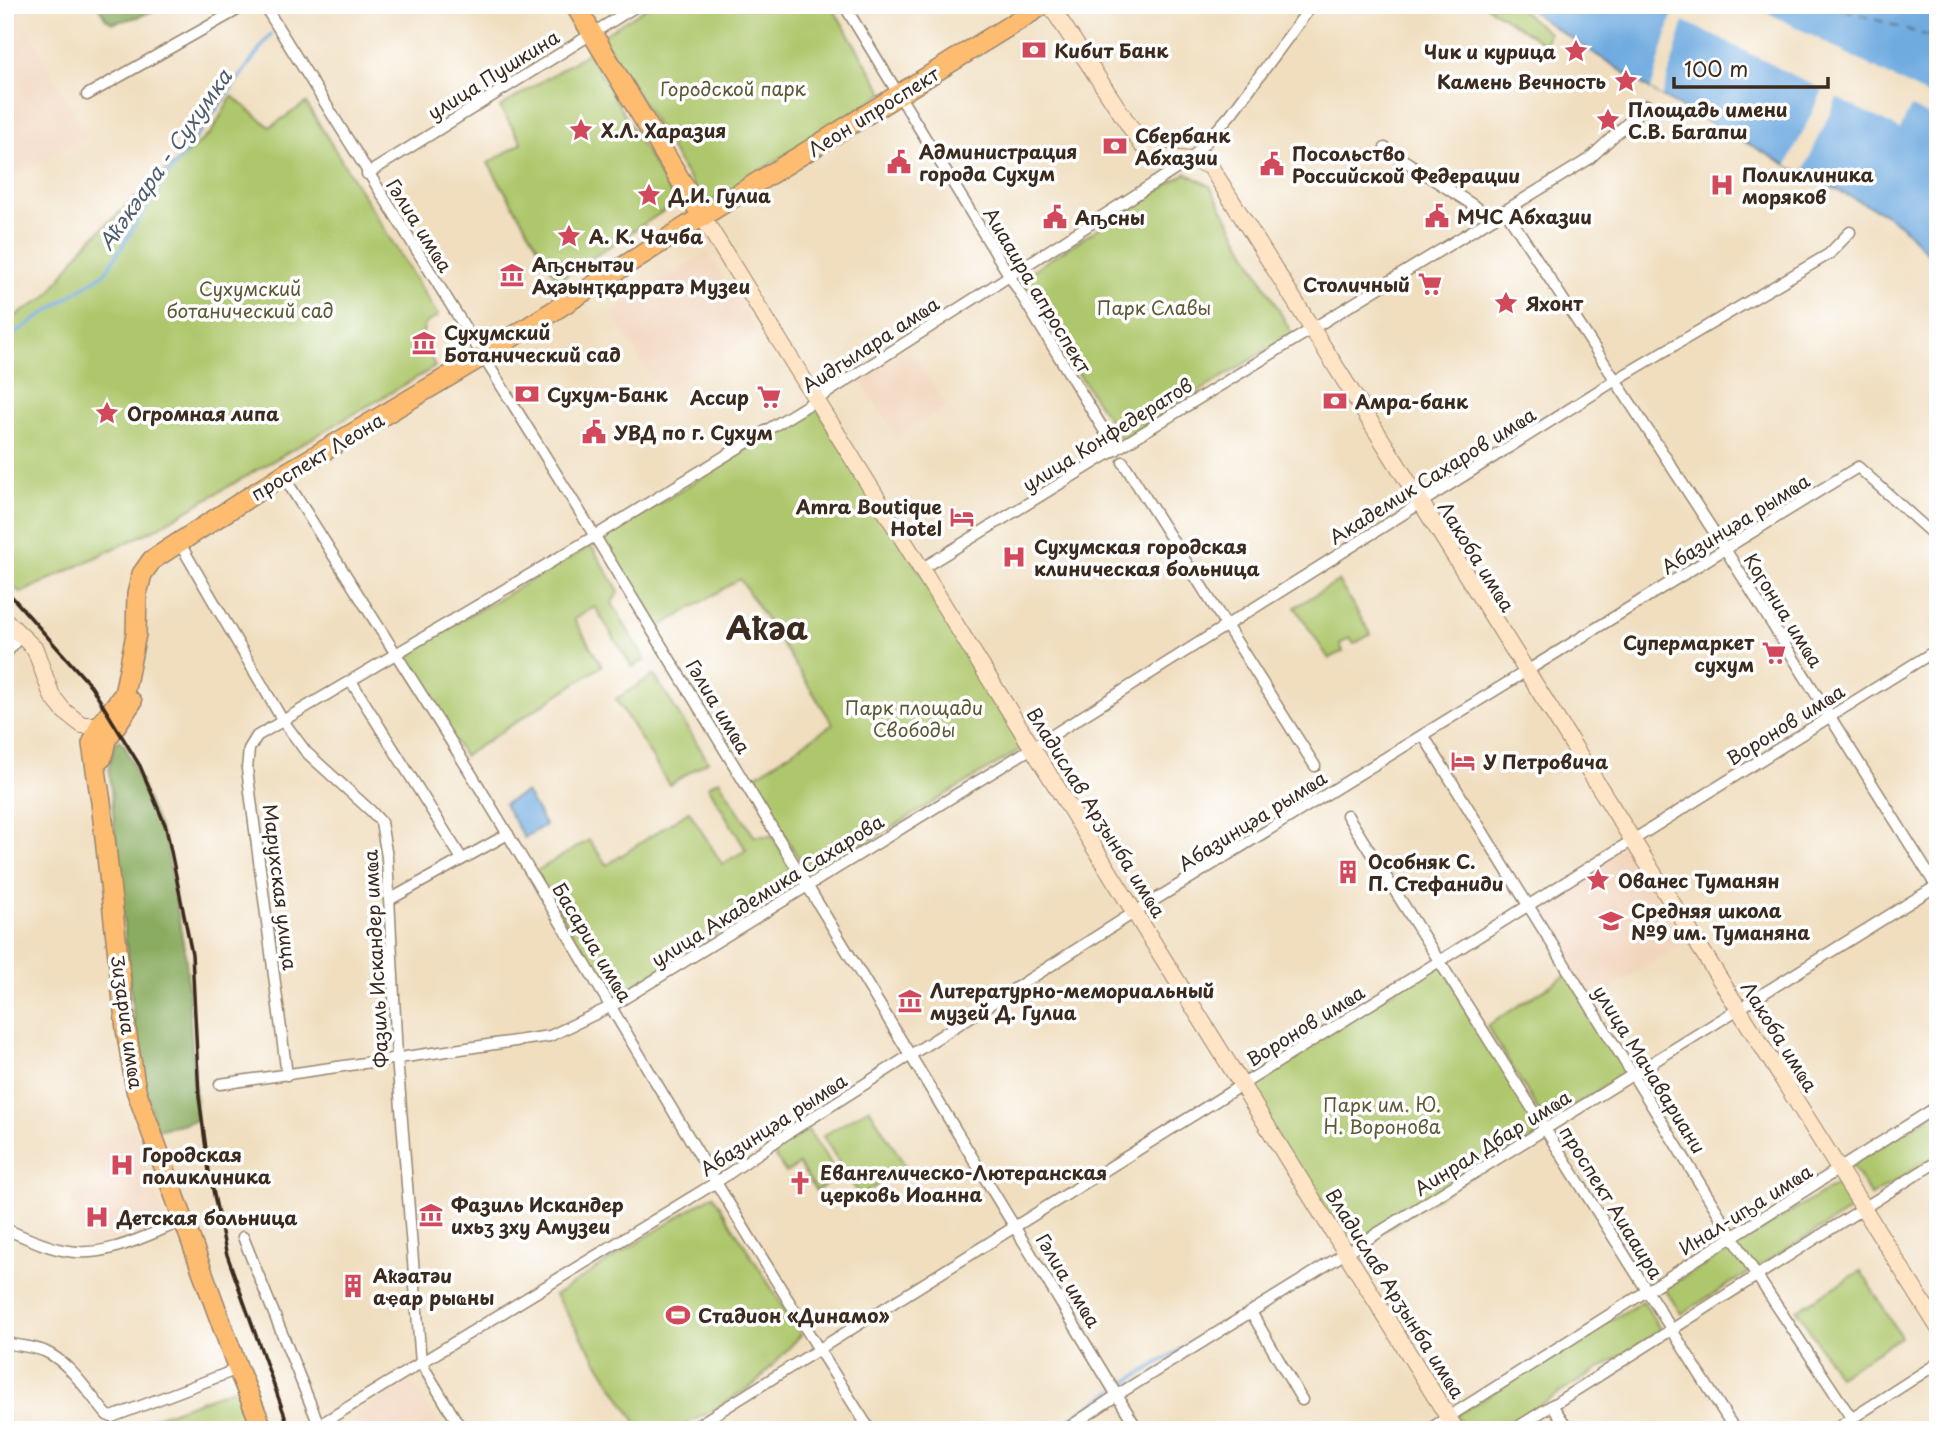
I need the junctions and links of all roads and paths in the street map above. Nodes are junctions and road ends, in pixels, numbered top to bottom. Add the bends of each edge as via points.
1 (246, 5) edge
2 (264, 5) edge
3 (575, 5) edge
4 (638, 5) edge
5 (844, 5) edge
6 (1043, 5) edge
7 (1050, 5) edge
8 (1312, 5) edge
9 (592, 34) junction
10 (87, 95) dead end
11 (898, 95) junction
12 (1647, 106) dead end
13 (1385, 148) dead end
14 (1190, 160) junction
15 (367, 174) junction
16 (1505, 210) junction
17 (702, 216) junction
18 (1493, 218) junction
19 (1850, 232) dead end
20 (1009, 276) junction
21 (1312, 329) junction
22 (481, 357) junction
23 (1614, 381) junction
24 (816, 400) junction
25 (1116, 450) junction
26 (1123, 462) dead end
27 (283, 475) junction
28 (1419, 504) junction
29 (595, 536) junction
30 (1938, 539) edge
31 (179, 542) junction
32 (1725, 549) junction
33 (921, 569) junction
34 (5, 620) edge
35 (1226, 625) junction
36 (21, 635) junction
37 (1938, 649) edge
38 (133, 650) junction
39 (397, 654) junction
40 (5, 655) edge
41 (1526, 671) junction
42 (351, 681) junction
43 (1830, 717) junction
44 (121, 720) junction
45 (283, 721) junction
46 (91, 725) junction
47 (1423, 735) junction
48 (1032, 748) junction
49 (1315, 766) dead end
50 (101, 802) junction
51 (1347, 815) dead end
52 (508, 834) junction
53 (1633, 840) junction
54 (462, 859) junction
55 (808, 886) junction
56 (1937, 887) edge
57 (389, 900) junction
58 (1529, 906) junction
59 (1135, 912) junction
60 (1440, 962) junction
61 (612, 1006) junction
62 (1739, 1009) junction
63 (912, 1056) junction
64 (397, 1058) junction
65 (1633, 1074) junction
66 (287, 1075) junction
67 (220, 1084) dead end
68 (1242, 1085) junction
69 (1938, 1106) edge
70 (1546, 1130) junction
71 (1938, 1161) edge
72 (1839, 1170) junction
73 (715, 1183) junction
74 (1863, 1209) junction
75 (185, 1220) junction
76 (1016, 1226) junction
77 (5, 1229) edge
78 (243, 1237) dead end
79 (1734, 1238) junction
80 (1347, 1253) junction
81 (1757, 1276) junction
82 (1648, 1291) junction
83 (1251, 1312) junction
84 (1938, 1327) edge
85 (1672, 1329) junction
86 (5, 1343) edge
87 (818, 1350) junction
88 (421, 1363) junction
89 (1938, 1363) edge
90 (238, 1369) junction
91 (1117, 1395) junction
92 (1302, 1400) dead end
93 (1552, 1405) junction
94 (5, 1412) edge
95 (1852, 1419) junction
96 (1452, 1423) edge
97 (315, 1427) edge
98 (8, 1430) edge
99 (263, 1430) edge
100 (462, 1430) edge
101 (690, 1430) edge
102 (870, 1430) edge
103 (1065, 1430) edge
104 (1138, 1430) edge
105 (1428, 1430) edge
106 (1513, 1430) edge
107 (1569, 1430) edge
108 (1735, 1430) edge
109 (1834, 1430) edge

1 - 10 street
2 - 15 street, Гәлиа имҩа
3 - 9 highway
4 - 9 street, улица Пушкина
5 - 11 street, Аиааира апроспект
6 - 11 highway, Леон ипроспект
7 - 14 main road, Лакоба имҩа via 1142,145 1160,157
8 - 14 street, Аидгылара амҩа via 1231,114
9 - 15 street, улица Пушкина
9 - 17 highway
11 - 17 highway, Леон ипроспект
11 - 20 street, Аиааира апроспект
12 - 16 street, улица Конфедератов via 1589,159
13 - 18 street
14 - 20 street, Аидгылара амҩа
14 - 21 main road, Лакоба имҩа via 1210,166
15 - 22 street, Гәлиа имҩа
16 - 18 street, улица Конфедератов
16 - 23 street, Коӷониа имҩа
17 - 22 highway, проспект Леона
17 - 24 main road, Владислав Арӡынба имҩа
18 - 21 street, улица Конфедератов
19 - 23 street, Академик Сахаров имҩа via 1829,254
20 - 24 street, Аидгылара амҩа
20 - 25 street, Аиааира апроспект
21 - 25 street, улица Конфедератов
21 - 28 main road, Лакоба имҩа
22 - 27 highway, проспект Леона
22 - 29 street, Гәлиа имҩа
23 - 28 street, Академик Сахаров имҩа
23 - 32 street, Коӷониа имҩа
24 - 29 street, Аидгылара амҩа
24 - 33 main road, Владислав Арӡынба имҩа
25 - 33 street, улица Конфедератов
26 - 35 street
27 - 31 highway, проспект Леона
27 - 39 street, Басариа имҩа
28 - 35 street, Академик Сахаров имҩа
28 - 41 main road, Лакоба имҩа
29 - 39 street, Аидгылара амҩа
29 - 55 street, Гәлиа имҩа
30 - 32 street, Абазинцәа рымҩа via 1858,467
31 - 38 highway, проспект Леона via 152,560 142,574
31 - 45 street, Фазиль Искандер имҩа
32 - 41 street, Абазинцәа рымҩа
32 - 43 street, Коӷониа имҩа
33 - 48 main road, Владислав Арӡынба имҩа
34 - 36 main road
35 - 48 street, Академик Сахаров имҩа
35 - 49 street
36 - 40 street
36 - 46 main road via 36,649 52,696 64,711
37 - 43 street, Воронов имҩа
38 - 44 highway via 135,694
38 - 46 highway, проспект Леона via 124,694
39 - 42 street, Аидгылара амҩа
39 - 52 street, Басариа имҩа
41 - 47 street, Абазинцәа рымҩа
41 - 53 main road, Лакоба имҩа
42 - 45 street, Марухская улица
42 - 54 street
43 - 53 street, Воронов имҩа
43 - 56 street, Коӷониа имҩа
44 - 46 main road via 113,725
44 - 50 highway via 106,740
45 - 57 street, Фазиль Искандер имҩа via 306,752 381,822
45 - 66 street, Марухская улица via 257,736 249,749 247,769
46 - 50 highway, проспект Леона
47 - 58 street, улица Мачавариани
47 - 59 street, Абазинцәа рымҩа
48 - 55 street, улица Академика Сахарова
48 - 59 main road, Владислав Арӡынба имҩа
50 - 75 highway, Ӡиӡариа имҩа via 136,1090
51 - 60 street, проспект Аиааира
52 - 54 street
52 - 61 street, Басариа имҩа
53 - 58 street, Воронов имҩа
53 - 62 main road, Лакоба имҩа
54 - 57 street
55 - 61 street, улица Академика Сахарова
55 - 63 street, Гәлиа имҩа
56 - 62 street, Аинрал Дбар имҩа
57 - 64 street, Фазиль Искандер имҩа
58 - 60 street, Воронов имҩа
58 - 65 street, улица Мачавариани
59 - 63 street, Абазинцәа рымҩа
59 - 68 main road, Владислав Арӡынба имҩа
60 - 68 street, Воронов имҩа
60 - 70 street, проспект Аиааира
61 - 64 street, улица Академика Сахарова via 550,1037
61 - 73 street, Басариа имҩа
62 - 65 street, Аинрал Дбар имҩа
62 - 72 main road, Лакоба имҩа
63 - 73 street, Абазинцәа рымҩа
63 - 76 street, Гәлиа имҩа
64 - 66 street, улица Академика Сахарова
64 - 88 street, Фазиль Искандер имҩа
65 - 70 street, Аинрал Дбар имҩа
65 - 79 street, улица Мачавариани
66 - 67 street, улица Академика Сахарова
68 - 76 street, Воронов имҩа
68 - 80 main road, Владислав Арӡынба имҩа
69 - 72 street, Инал-иҧа имҩа
70 - 80 street, Аинрал Дбар имҩа
70 - 82 street, проспект Аиааира
71 - 74 street
72 - 74 main road, Лакоба имҩа
72 - 79 street, Инал-иҧа имҩа
73 - 87 street, Басариа имҩа
73 - 88 street, Абазинцәа рымҩа
74 - 81 street
74 - 84 main road, Лакоба имҩа
75 - 77 street via 123,1244 84,1252 68,1251
75 - 90 highway, Ӡиӡариа имҩа
76 - 87 street, Воронов имҩа
76 - 91 street, Гәлиа имҩа
78 - 97 street
79 - 81 street, улица Мачавариани
79 - 82 street, Инал-иҧа имҩа
80 - 83 street, Аинрал Дбар имҩа
80 - 96 main road, Владислав Арӡынба имҩа
81 - 85 street
81 - 95 street, улица Мачавариани
82 - 85 street, проспект Аиааира
82 - 96 street, Инал-иҧа имҩа
83 - 91 street, Аинрал Дбар имҩа
83 - 92 street
85 - 93 street
85 - 108 street, проспект Аиааира
86 - 90 street via 47,1352 66,1366 112,1417
87 - 101 street, Воронов имҩа
87 - 102 street, Басариа имҩа
88 - 97 street, Абазинцәа рымҩа
88 - 100 street, Фазиль Искандер имҩа
89 - 95 street
90 - 99 highway, Ӡиӡариа имҩа
91 - 103 street, Аинрал Дбар имҩа
91 - 104 street, Гәлиа имҩа
93 - 106 street
93 - 107 street
94 - 98 street
95 - 109 street
96 - 105 street, Инал-иҧа имҩа

